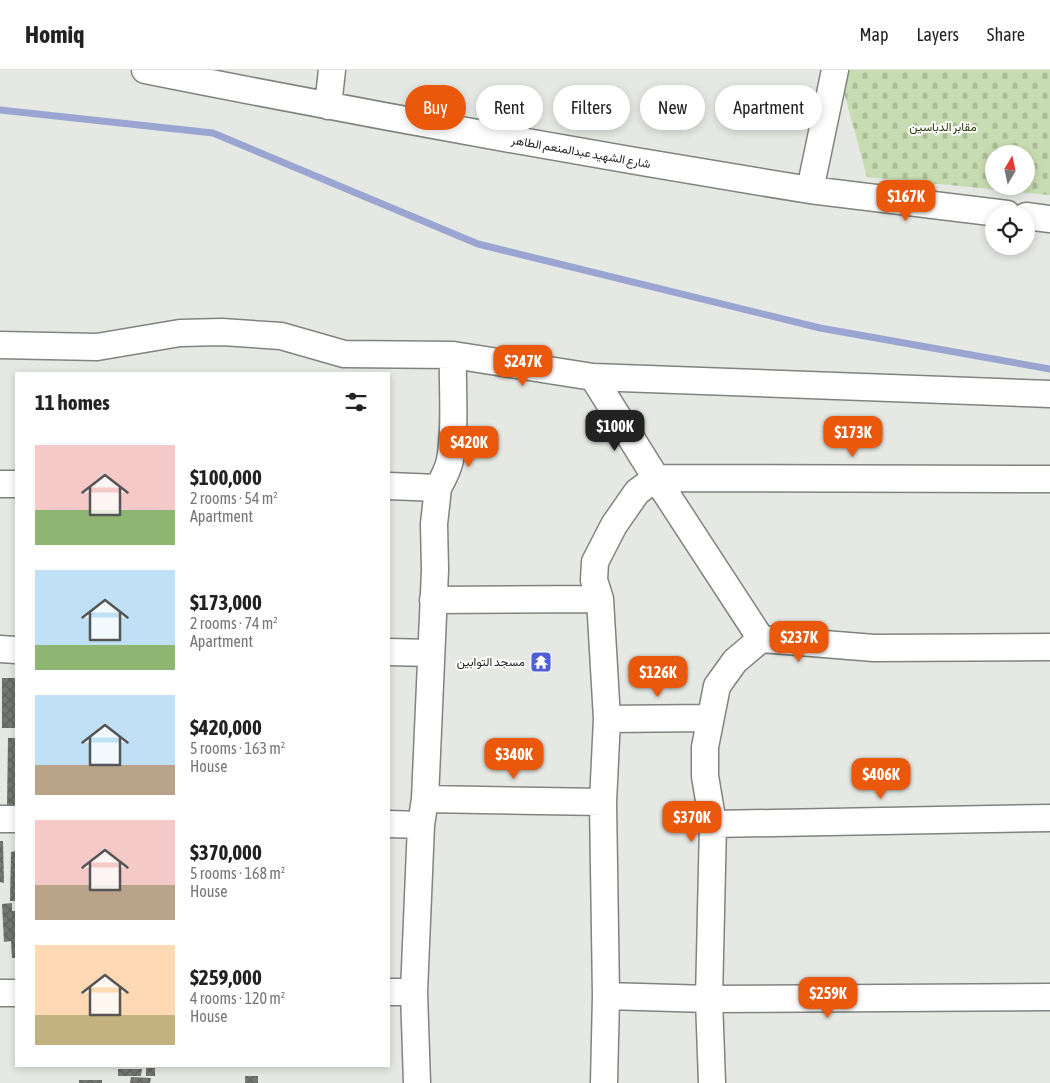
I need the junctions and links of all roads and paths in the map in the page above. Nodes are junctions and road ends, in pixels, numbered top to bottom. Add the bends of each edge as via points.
1 (145, 70) edge
2 (332, 70) edge
3 (835, 70) edge
4 (328, 106) junction
5 (810, 190) junction
6 (985, 211) edge
7 (1035, 217) edge
8 (1050, 219) edge
9 (0, 346) edge
10 (453, 356) junction
11 (344, 364) edge
12 (593, 377) junction
13 (1050, 394) edge
14 (656, 478) junction
15 (1050, 479) edge
16 (0, 484) edge
17 (15, 484) edge
18 (390, 486) edge
19 (438, 488) junction
20 (600, 599) junction
21 (433, 600) junction
22 (761, 639) junction
23 (1050, 647) edge
24 (0, 649) edge
25 (15, 650) edge
26 (390, 652) edge
27 (430, 653) junction
28 (710, 718) junction
29 (607, 719) junction
30 (424, 799) junction
31 (603, 802) junction
32 (1050, 818) edge
33 (0, 819) edge
34 (15, 819) edge
35 (390, 824) edge
36 (713, 824) junction
37 (421, 825) junction
38 (390, 992) edge
39 (414, 992) junction
40 (0, 993) edge
41 (15, 993) edge
42 (606, 996) junction
43 (1050, 997) edge
44 (709, 999) junction
45 (417, 1083) edge
46 (604, 1083) edge
47 (712, 1083) edge

1 - 4 street, شارع الشهيد عبدالمنعم الطاهر
2 - 4 street
3 - 5 street
4 - 5 street, شارع الشهيد عبدالمنعم الطاهر
5 - 6 street, شارع الشهيد عبدالمنعم الطاهر
7 - 8 street
9 - 11 street via 97,347 180,333 222,332 281,336
10 - 11 street
10 - 12 street
10 - 19 street via 450,460
12 - 13 street
12 - 14 street
14 - 15 street
14 - 20 street via 637,492 614,525 595,562 594,580
14 - 22 street
16 - 17 street
18 - 19 street
19 - 21 street
20 - 21 street
20 - 29 street
21 - 27 street
22 - 23 street via 874,648
22 - 28 street via 735,661 716,686
24 - 25 street
26 - 27 street
27 - 30 street
28 - 29 street
28 - 36 street via 705,776
29 - 31 street
30 - 31 street
30 - 37 street
31 - 42 street
32 - 36 street
33 - 34 street
35 - 37 street
36 - 44 street
37 - 39 street
38 - 39 street
39 - 45 street
40 - 41 street
42 - 44 street
42 - 46 street
43 - 44 street
44 - 47 street

